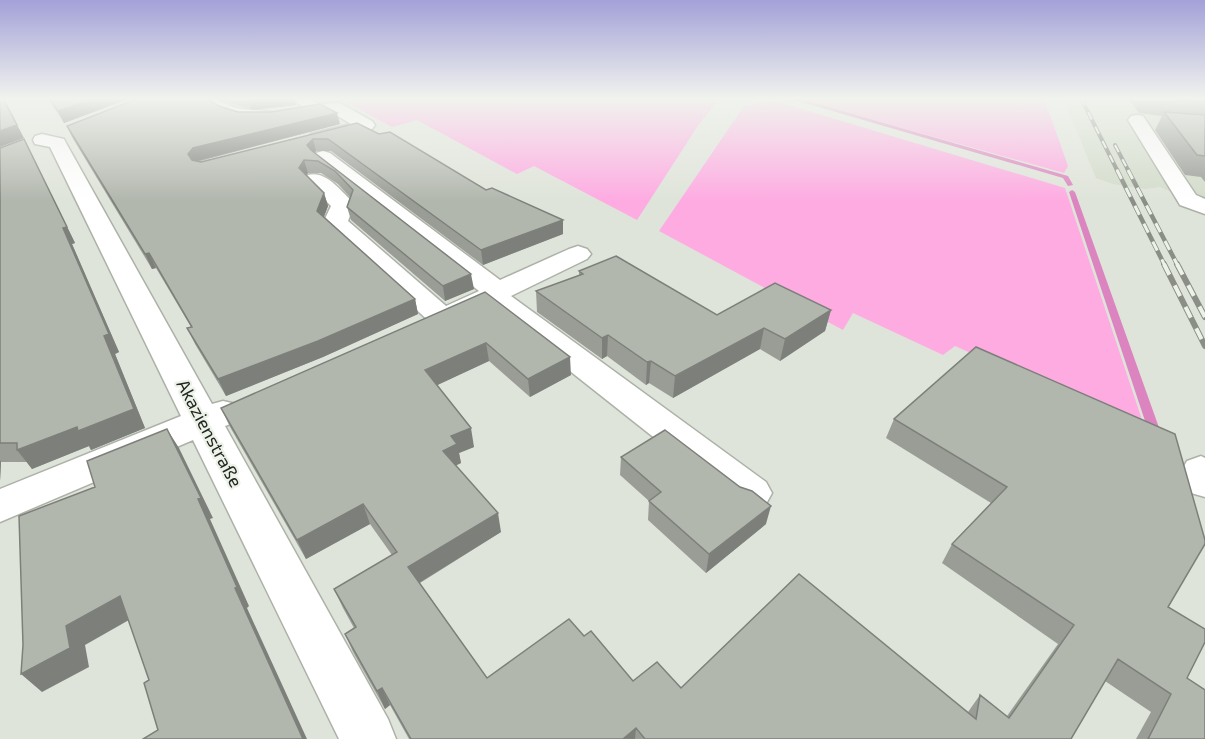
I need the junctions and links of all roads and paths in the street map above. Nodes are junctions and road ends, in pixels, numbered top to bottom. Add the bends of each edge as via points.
1 (339, 132) edge
2 (1145, 132) edge
3 (44, 136) dead end
4 (297, 144) edge
5 (1205, 207) edge
6 (578, 254) dead end
7 (495, 293) junction
8 (442, 318) junction
9 (411, 333) edge
10 (249, 402) edge
11 (204, 421) junction
12 (752, 493) edge
13 (0, 506) edge
14 (368, 739) edge

1 - 4 street
2 - 5 street via 1188,200
3 - 11 street, Akazienstraße via 57,143
6 - 7 street
7 - 8 street
7 - 8 street via 319,168 343,205 335,223
7 - 12 street
8 - 9 street
10 - 11 street
11 - 13 street
11 - 14 street, Akazienstraße

